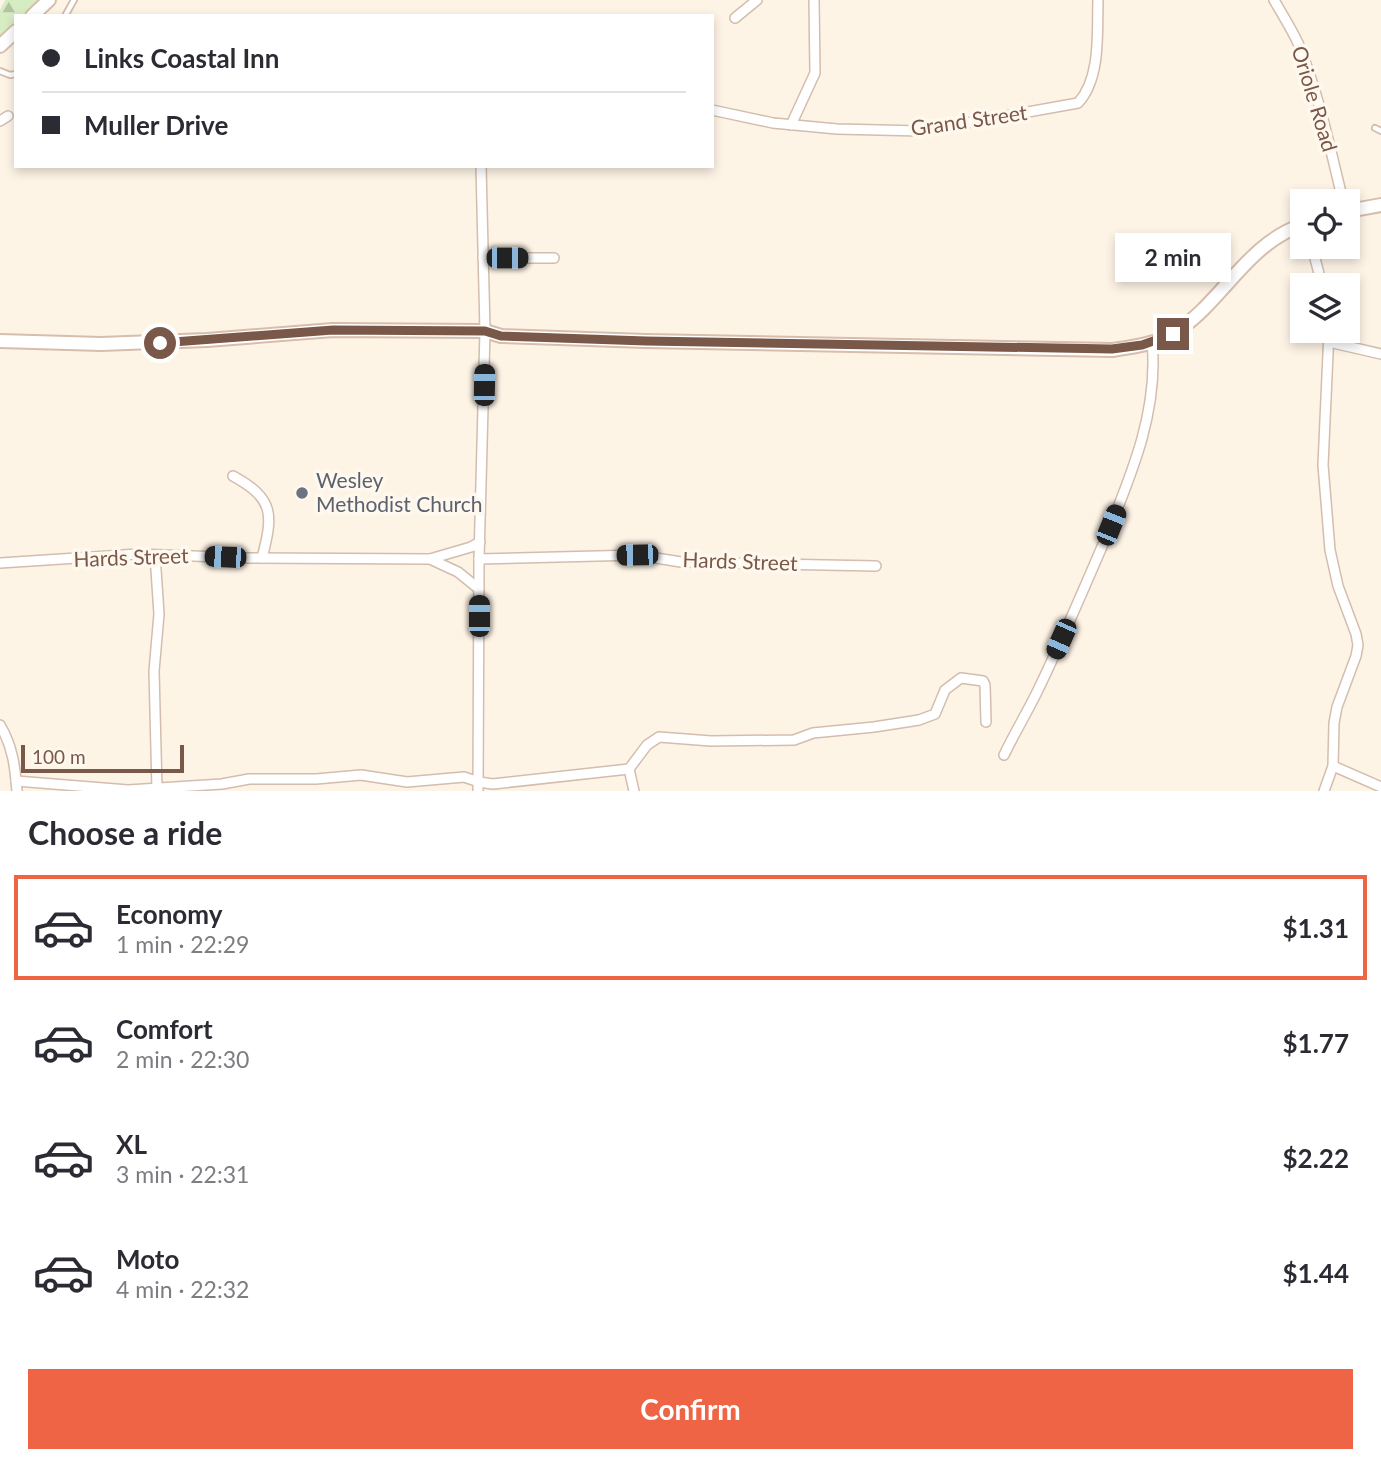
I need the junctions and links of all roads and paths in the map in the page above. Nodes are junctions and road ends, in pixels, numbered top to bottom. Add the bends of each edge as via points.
1 (757, 0) edge
2 (814, 0) edge
3 (1098, 0) edge
4 (1274, 0) edge
5 (735, 18) dead end
6 (14, 33) edge
7 (0, 46) edge
8 (714, 110) edge
9 (791, 125) junction
10 (1375, 128) dead end
11 (1381, 131) edge
12 (481, 168) edge
13 (1340, 189) edge
14 (1381, 205) edge
15 (1360, 209) edge
16 (1290, 229) edge
17 (483, 258) junction
18 (554, 258) dead end
19 (485, 331) junction
20 (0, 341) edge
21 (1153, 342) junction
22 (1329, 343) edge
23 (1333, 343) edge
24 (1381, 354) edge
25 (233, 476) dead end
26 (480, 542) junction
27 (155, 555) junction
28 (262, 558) junction
29 (430, 559) junction
30 (479, 559) junction
31 (0, 563) edge
32 (876, 566) dead end
33 (479, 589) junction
34 (986, 722) dead end
35 (0, 725) edge
36 (1004, 755) dead end
37 (1333, 766) junction
38 (629, 769) junction
39 (16, 786) edge
40 (479, 787) edge
41 (1381, 787) edge
42 (157, 789) junction
43 (634, 791) edge
44 (1324, 791) edge

1 - 5 street
2 - 9 street via 815,73
3 - 9 street, Grand Street via 1093,77 1078,103 921,131
4 - 13 street, Oriole Road via 1311,80
6 - 7 street
8 - 9 street, Grand Street
10 - 11 lane
12 - 17 street
14 - 15 street
16 - 21 street via 1261,249 1190,321
17 - 18 street
17 - 19 street
19 - 20 street via 333,330 101,344
19 - 21 street via 501,336 873,346 1112,349
19 - 26 street
21 - 36 street via 1150,411 1119,506 1038,690
22 - 37 street via 1323,465 1330,550 1358,645 1335,715
23 - 24 street
25 - 28 street via 256,490 267,510 268,537
26 - 29 street, Hards Street
26 - 30 street
27 - 28 street, Hards Street
27 - 31 street, Hards Street
27 - 42 street
28 - 29 street, Hards Street
29 - 33 street, Hards Street via 458,572
30 - 32 street, Hards Street via 637,555 681,562
30 - 33 street
33 - 40 street
34 - 38 street via 983,681 961,678 945,690 935,715 929,718 813,733 794,740 659,737
35 - 39 street via 10,743
37 - 41 street
37 - 44 street
38 - 40 street
38 - 43 street
39 - 42 street
40 - 42 street via 464,777 407,782 362,775 249,779

